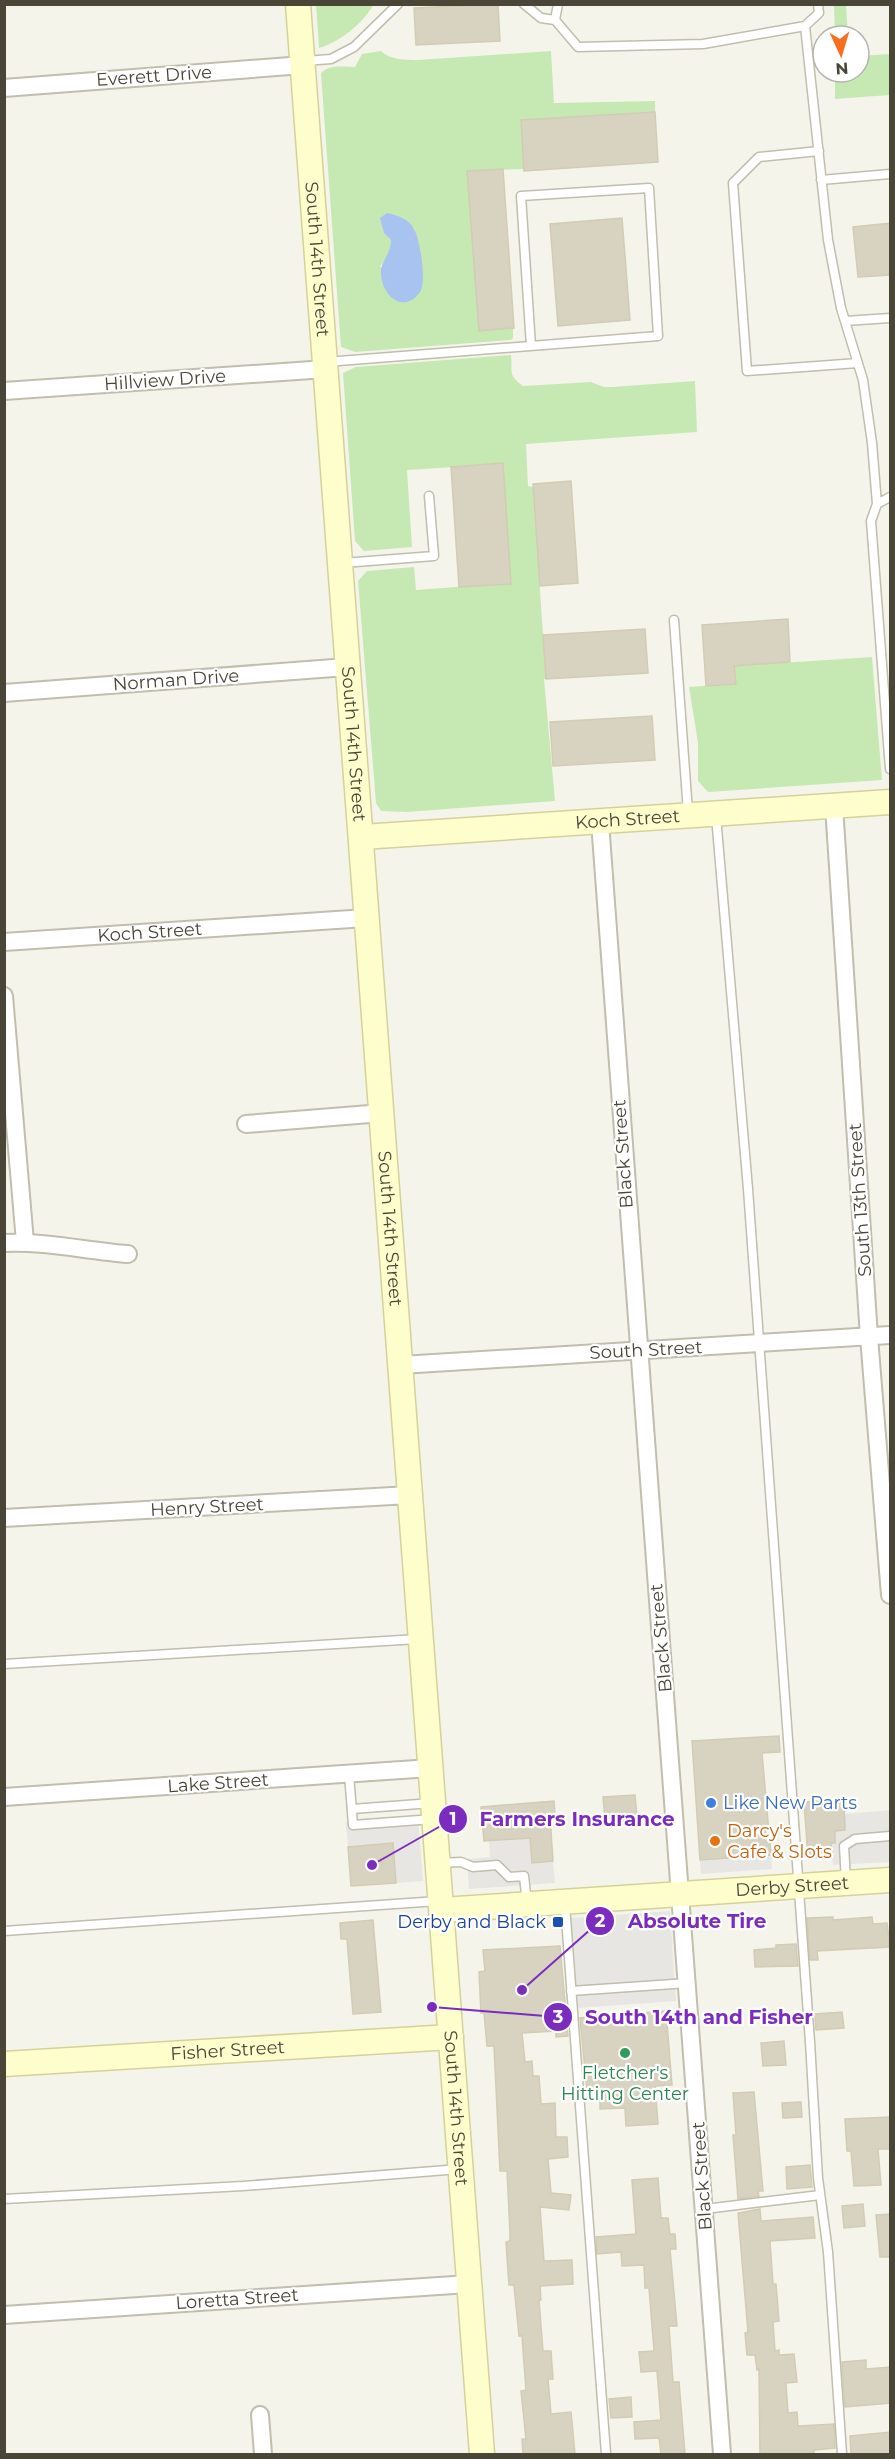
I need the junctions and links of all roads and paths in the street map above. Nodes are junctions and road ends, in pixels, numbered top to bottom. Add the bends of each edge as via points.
1 (298, 4) edge
2 (398, 4) edge
3 (524, 4) edge
4 (558, 4) edge
5 (818, 4) edge
6 (555, 20) junction
7 (806, 26) junction
8 (302, 63) junction
9 (4, 88) edge
10 (819, 151) junction
11 (891, 174) edge
12 (821, 180) junction
13 (891, 318) edge
14 (845, 321) junction
15 (531, 346) junction
16 (858, 363) junction
17 (326, 365) junction
18 (4, 391) edge
19 (429, 496) dead end
20 (891, 497) edge
21 (877, 504) junction
22 (340, 563) junction
23 (674, 620) dead end
24 (347, 667) junction
25 (4, 693) edge
26 (891, 769) edge
27 (891, 802) edge
28 (834, 806) junction
29 (716, 814) junction
30 (688, 815) junction
31 (600, 822) junction
32 (362, 837) junction
33 (366, 918) junction
34 (4, 942) edge
35 (4, 996) edge
36 (382, 1113) junction
37 (246, 1124) dead end
38 (25, 1242) junction
39 (4, 1243) edge
40 (128, 1254) dead end
41 (891, 1335) edge
42 (869, 1337) junction
43 (758, 1344) junction
44 (637, 1351) junction
45 (401, 1365) junction
46 (410, 1495) junction
47 (4, 1518) edge
48 (891, 1594) edge
49 (421, 1639) junction
50 (4, 1664) edge
51 (431, 1768) junction
52 (349, 1774) junction
53 (4, 1797) edge
54 (352, 1809) junction
55 (434, 1811) junction
56 (891, 1836) edge
57 (438, 1863) junction
58 (891, 1880) edge
59 (846, 1883) junction
60 (798, 1886) junction
61 (682, 1893) junction
62 (565, 1901) junction
63 (527, 1904) junction
64 (442, 1905) junction
65 (4, 1931) edge
66 (688, 1983) junction
67 (572, 1991) junction
68 (451, 2037) junction
69 (4, 2064) edge
70 (460, 2169) junction
71 (820, 2196) junction
72 (4, 2199) edge
73 (705, 2209) junction
74 (469, 2284) junction
75 (4, 2315) edge
76 (260, 2415) dead end
77 (263, 2454) edge
78 (482, 2454) edge
79 (606, 2454) edge
80 (722, 2454) edge
81 (842, 2454) edge

1 - 8 main road, South 14th Street
2 - 8 lane via 354,47 331,59
3 - 6 lane via 541,18
4 - 6 lane
5 - 7 lane via 819,13
6 - 7 lane via 578,46 703,44
7 - 10 lane
8 - 9 street, Everett Drive
8 - 17 main road, South 14th Street
10 - 12 lane
10 - 16 lane via 759,157 734,183 747,371
11 - 12 lane
12 - 14 lane via 828,240
13 - 14 lane
14 - 16 lane
15 - 15 lane via 658,336 648,188 521,196
15 - 17 lane
16 - 21 lane via 872,443
17 - 18 street, Hillview Drive
17 - 22 main road, South 14th Street
19 - 22 lane via 434,556
20 - 21 lane
21 - 26 lane via 871,521
22 - 24 main road, South 14th Street
23 - 30 lane
24 - 25 street, Norman Drive
24 - 32 main road, South 14th Street
27 - 28 main road, Koch Street
28 - 29 main road, Koch Street
28 - 42 street, South 13th Street
29 - 30 main road, Koch Street
29 - 43 lane
30 - 31 main road, Koch Street
31 - 32 main road, Koch Street
31 - 44 street, Black Street
32 - 33 main road, South 14th Street
33 - 34 street, Koch Street
33 - 36 main road, South 14th Street
35 - 38 street
36 - 37 street
36 - 45 main road, South 14th Street
38 - 39 street
38 - 40 street
41 - 42 street, South Street
42 - 43 street, South Street
42 - 48 street, South 13th Street
43 - 44 street, South Street
43 - 60 lane
44 - 45 street, South Street
44 - 61 street, Black Street
45 - 46 main road, South 14th Street
46 - 47 street, Henry Street
46 - 49 main road, South 14th Street
49 - 50 lane
49 - 51 main road, South 14th Street
51 - 52 street, Lake Street
51 - 55 main road, South 14th Street
52 - 53 street, Lake Street
52 - 54 lane
54 - 55 lane
54 - 55 lane via 353,1825
55 - 57 main road, South 14th Street
56 - 59 lane via 855,1839 844,1846
57 - 63 lane via 497,1865 510,1876 524,1875
57 - 64 main road, South 14th Street
58 - 59 main road, Derby Street
59 - 60 main road, Derby Street
60 - 61 main road, Derby Street
60 - 71 lane
61 - 62 main road, Derby Street
61 - 66 street, Black Street
62 - 63 main road, Derby Street
62 - 67 lane
63 - 64 main road, Derby Street
64 - 65 lane
64 - 68 main road, South 14th Street
66 - 67 lane
66 - 73 street, Black Street
67 - 79 lane
68 - 69 main road, Fisher Street
68 - 70 main road, South 14th Street
70 - 72 lane
70 - 74 main road, South 14th Street
71 - 73 lane
71 - 81 lane via 828,2252
73 - 80 street, Black Street
74 - 75 street, Loretta Street
74 - 78 main road, South 14th Street
76 - 77 street

